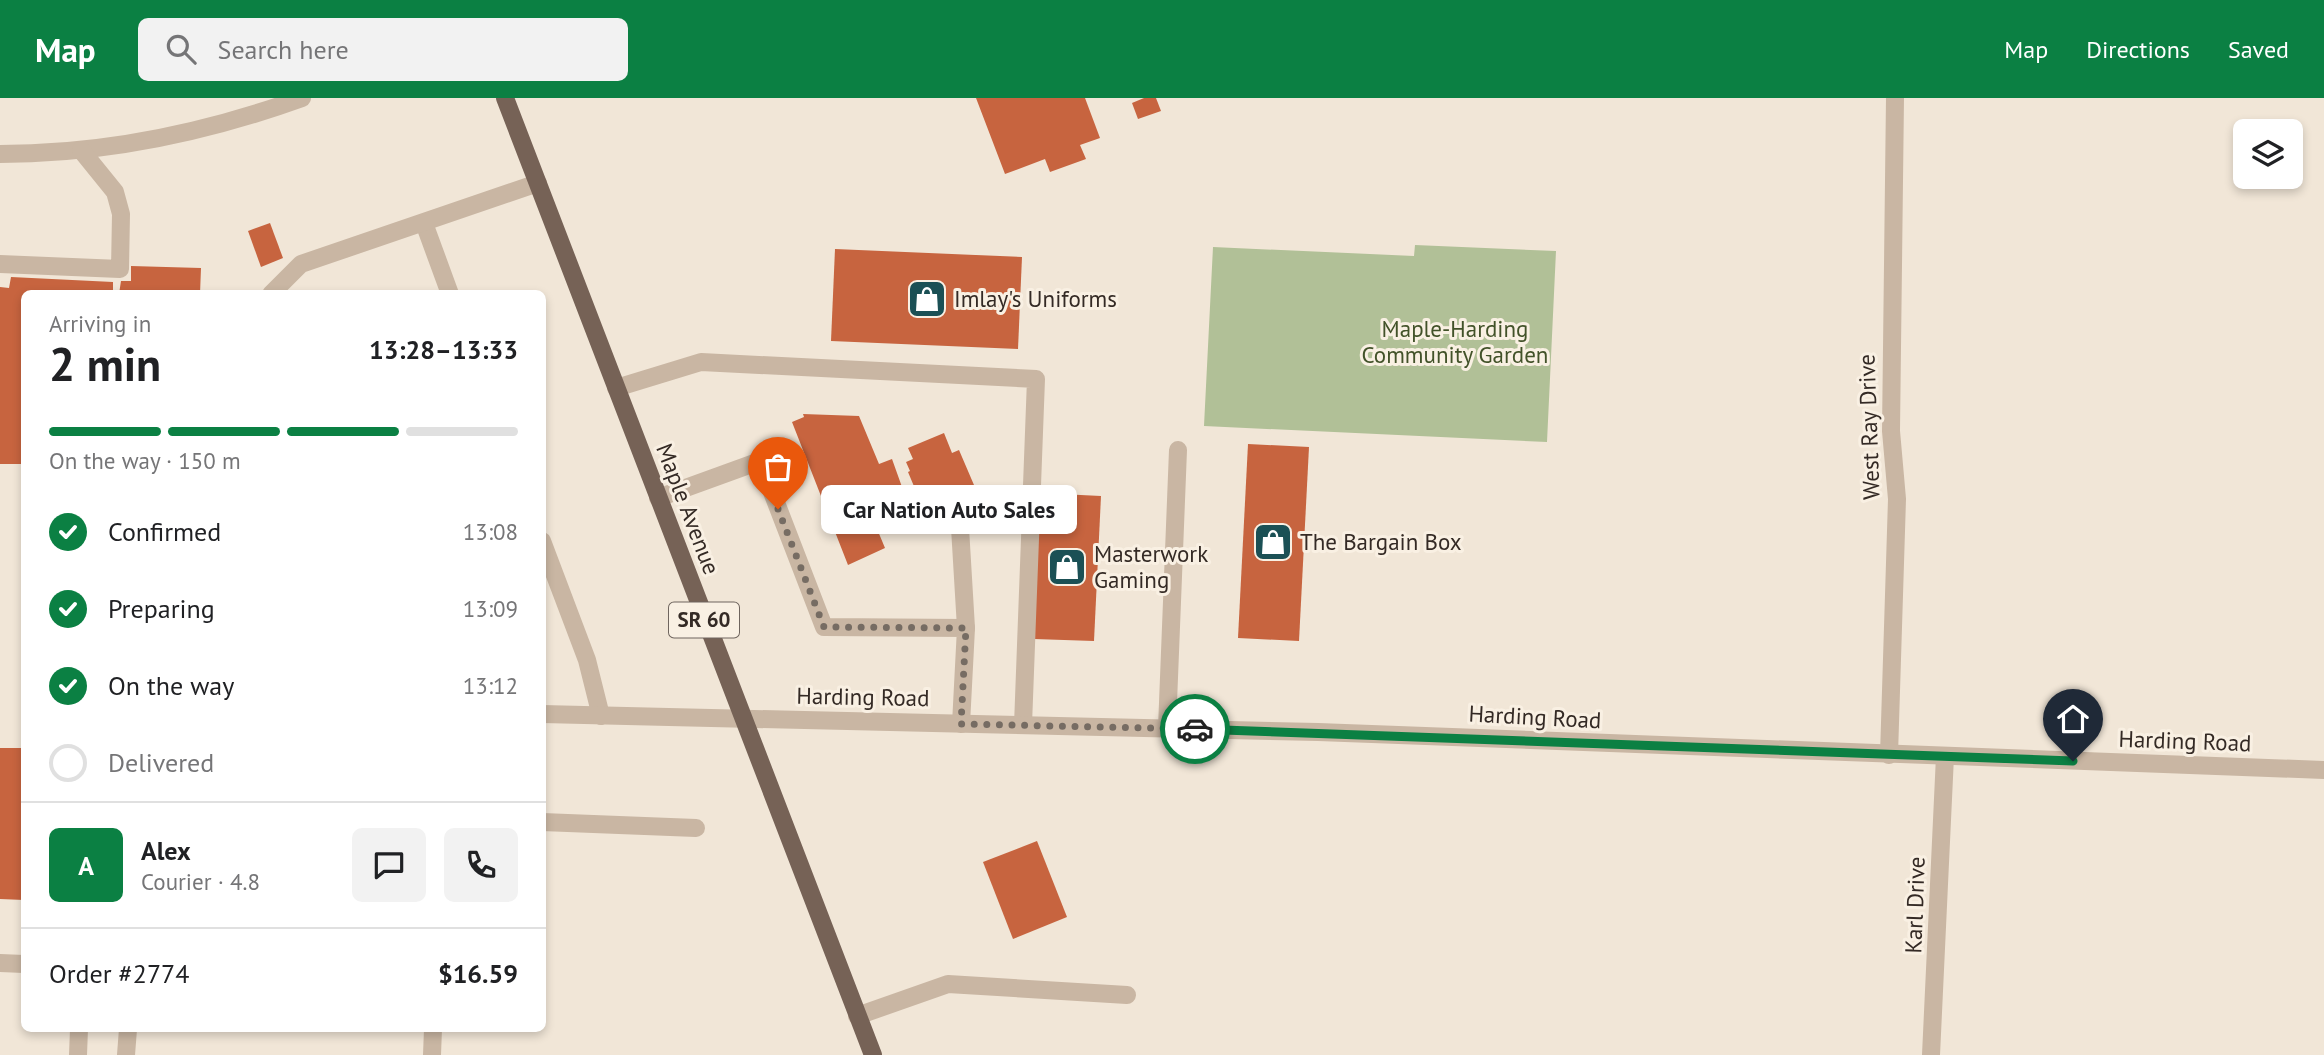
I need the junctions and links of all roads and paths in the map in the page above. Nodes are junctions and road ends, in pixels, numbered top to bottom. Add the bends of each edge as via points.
1 (302, 98) edge
2 (505, 98) edge
3 (1895, 98) edge
4 (81, 150) junction
5 (0, 154) edge
6 (538, 183) junction
7 (424, 223) junction
8 (0, 264) edge
9 (275, 290) edge
10 (449, 290) edge
11 (616, 388) junction
12 (1178, 450) dead end
13 (658, 498) junction
14 (959, 511) dead end
15 (546, 552) edge
16 (966, 628) junction
17 (546, 714) edge
18 (601, 716) junction
19 (744, 719) junction
20 (961, 724) junction
21 (1023, 725) junction
22 (1167, 728) junction
23 (1889, 755) junction
24 (1945, 756) junction
25 (2324, 771) edge
26 (546, 822) edge
27 (696, 828) dead end
28 (0, 963) edge
29 (21, 964) edge
30 (1127, 995) dead end
31 (857, 1016) junction
32 (79, 1032) edge
33 (128, 1032) edge
34 (433, 1032) edge
35 (78, 1055) edge
36 (126, 1055) edge
37 (432, 1055) edge
38 (873, 1055) edge
39 (1931, 1055) edge

1 - 4 street via 197,130
2 - 6 main road, Maple Avenue / SR 60
3 - 23 street, West Ray Drive via 1891,431 1897,499
4 - 5 street
4 - 8 street via 115,191 121,214 120,269
6 - 7 street
6 - 11 main road, Maple Avenue / SR 60
7 - 9 street via 301,264
7 - 10 street
11 - 13 main road, Maple Avenue / SR 60
11 - 21 street via 701,362 1036,379
12 - 22 street
13 - 16 street via 760,461 824,627
13 - 19 main road, Maple Avenue / SR 60
14 - 16 street
15 - 18 street via 587,660
16 - 20 street
17 - 18 street, Harding Road
18 - 19 street, Harding Road
19 - 20 street, Harding Road
19 - 31 main road, Maple Avenue / SR 60
20 - 21 street, Harding Road
21 - 22 street, Harding Road
22 - 23 street, Harding Road
23 - 24 street, Harding Road
24 - 25 street, Harding Road
24 - 39 street, Karl Drive
26 - 27 street
28 - 29 street
30 - 31 street via 948,984
31 - 38 main road, Maple Avenue / SR 60
32 - 35 street
33 - 36 street
34 - 37 street

